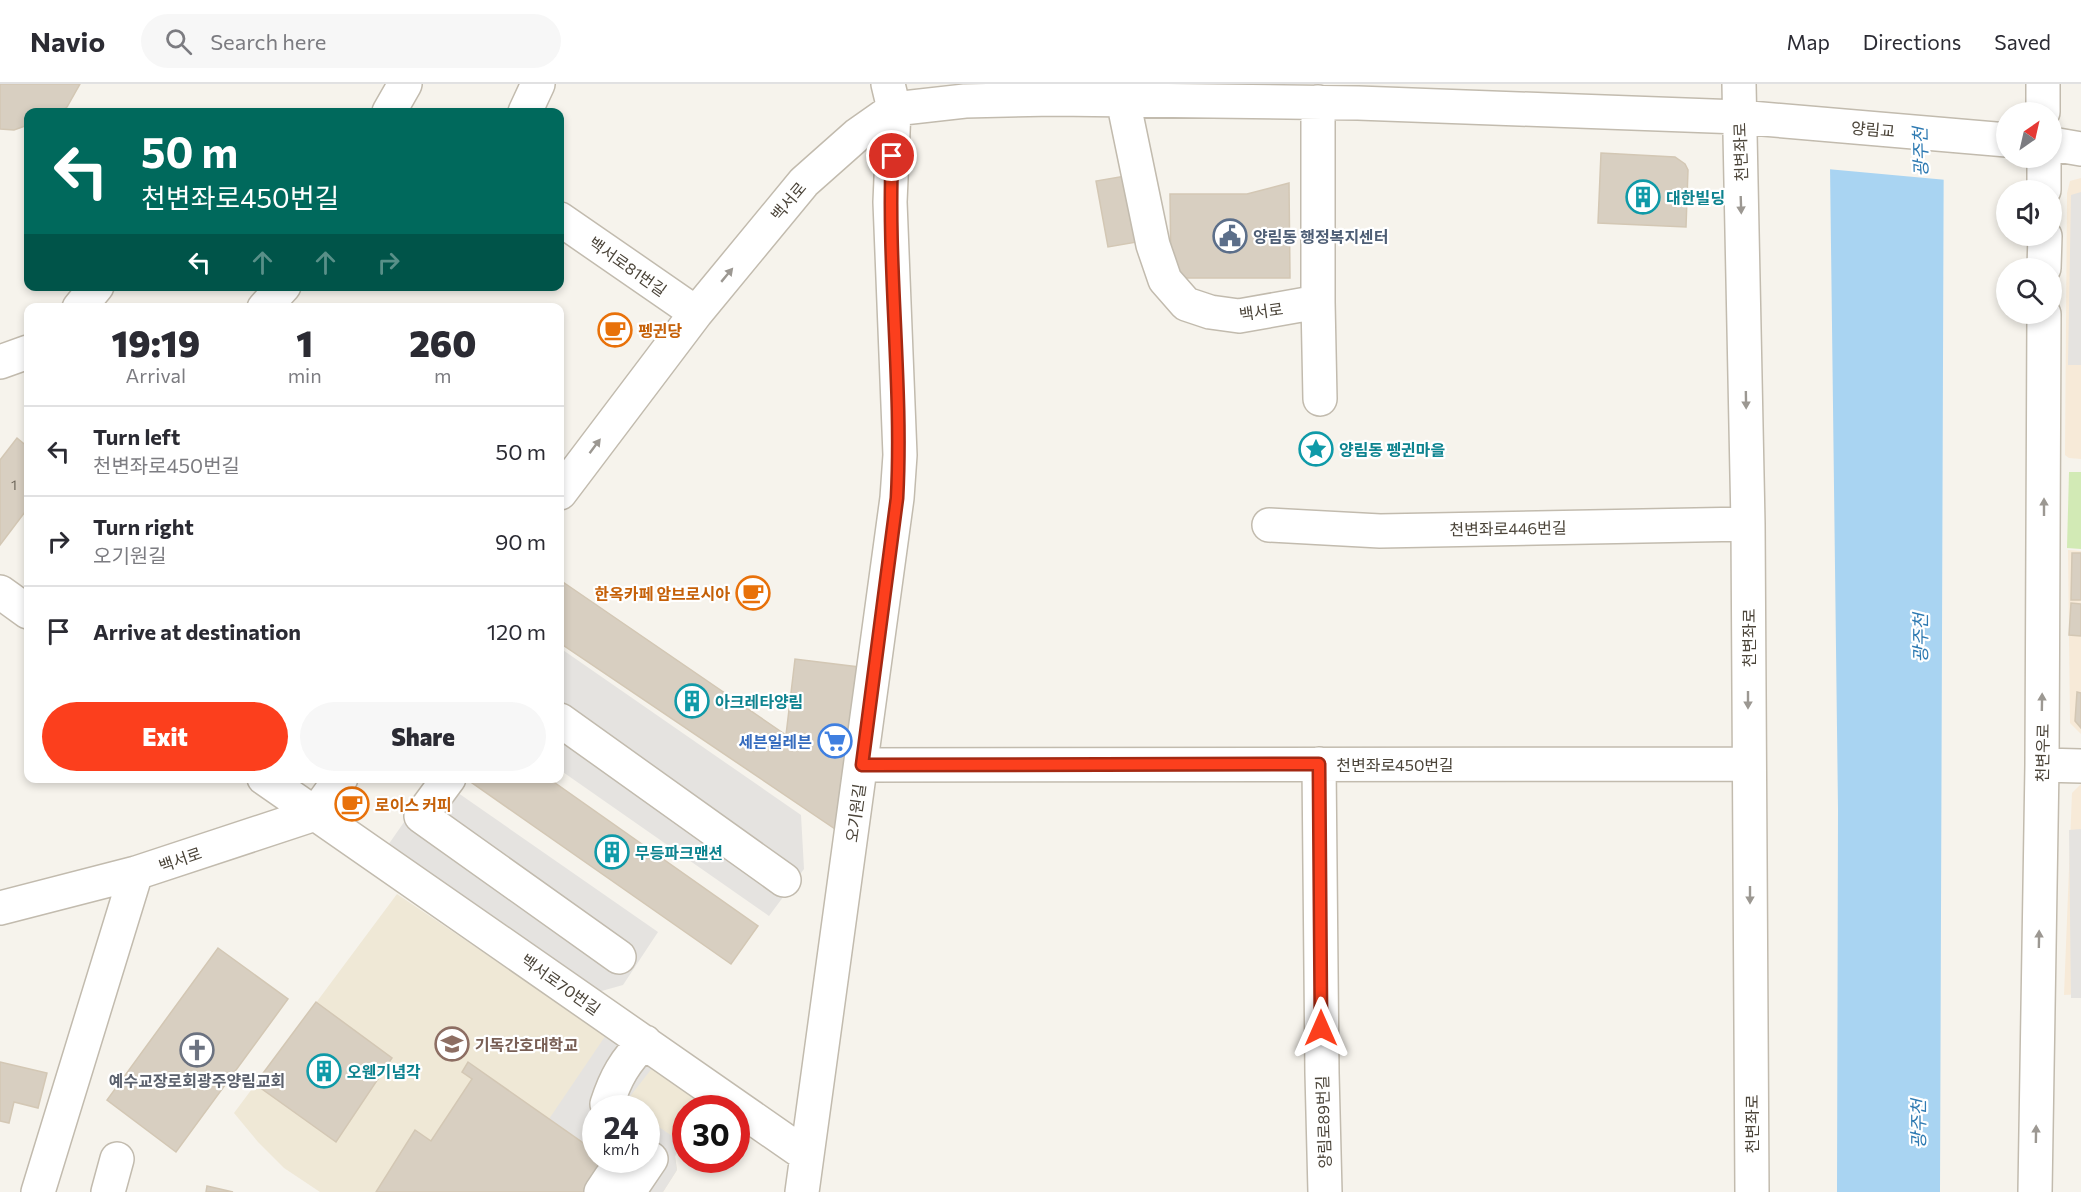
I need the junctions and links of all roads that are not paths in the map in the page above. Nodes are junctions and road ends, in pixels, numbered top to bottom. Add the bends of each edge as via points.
1 (538, 84) edge
2 (1739, 84) edge
3 (2043, 84) edge
4 (894, 92) edge
5 (1123, 100) junction
6 (1318, 102) junction
7 (2043, 102) edge
8 (527, 108) edge
9 (1738, 117) junction
10 (1996, 139) edge
11 (2062, 146) edge
12 (2081, 149) edge
13 (564, 222) edge
14 (93, 291) edge
15 (279, 291) edge
16 (1318, 302) junction
17 (83, 303) edge
18 (269, 303) edge
19 (696, 313) junction
20 (2044, 324) edge
21 (24, 353) edge
22 (0, 362) edge
23 (1320, 399) dead end
24 (564, 488) edge
25 (1748, 524) junction
26 (1269, 525) dead end
27 (564, 723) edge
28 (1319, 764) junction
29 (1749, 764) junction
30 (862, 765) junction
31 (2042, 765) junction
32 (2081, 766) edge
33 (271, 783) edge
34 (337, 783) edge
35 (445, 783) edge
36 (315, 814) junction
37 (136, 873) junction
38 (784, 880) dead end
39 (0, 908) edge
40 (619, 957) dead end
41 (645, 1042) junction
42 (610, 1095) edge
43 (806, 1155) junction
44 (117, 1159) dead end
45 (642, 1173) edge
46 (38, 1192) edge
47 (108, 1192) edge
48 (601, 1192) edge
49 (802, 1192) edge
50 (1325, 1192) edge
51 (1752, 1192) edge
52 (2035, 1192) edge

1 - 8 street
2 - 9 street, 천변좌로
3 - 7 street
4 - 5 street, 백서로 via 965,101
19 -> 4 street, 백서로 via 804,182 857,135
4 - 30 street, 오기원길 via 890,202 900,455
5 - 6 street, 백서로
5 - 16 street, 백서로 via 1153,245 1166,280 1186,304 1239,316
6 - 9 street, 백서로
6 - 16 street
9 - 10 street, 양림교
9 -> 25 street, 천변좌로
11 - 12 street
13 - 19 street, 백서로81번길
14 - 17 street
15 - 18 street
16 - 23 street
24 -> 19 street, 백서로
31 -> 20 street, 천변우로
21 - 22 street
25 - 26 street, 천변좌로446번길 via 1380,531
25 -> 29 street, 천변좌로
27 - 38 street
28 - 29 street, 천변좌로450번길
28 - 30 street, 천변좌로450번길
28 - 50 street, 양림로89번길
29 -> 51 street, 천변좌로
30 - 43 street, 오기원길
31 - 32 street
52 -> 31 street, 천변우로
33 - 36 street, 백서로70번길
34 - 36 street
35 - 40 street via 421,816
36 - 37 street, 백서로
36 - 41 street, 백서로70번길
37 - 39 street, 백서로
37 - 46 street
41 - 42 street via 616,1077
41 - 43 street, 백서로70번길
43 - 49 street, 오기원길
44 - 47 street
45 - 48 street via 630,1190 611,1177

